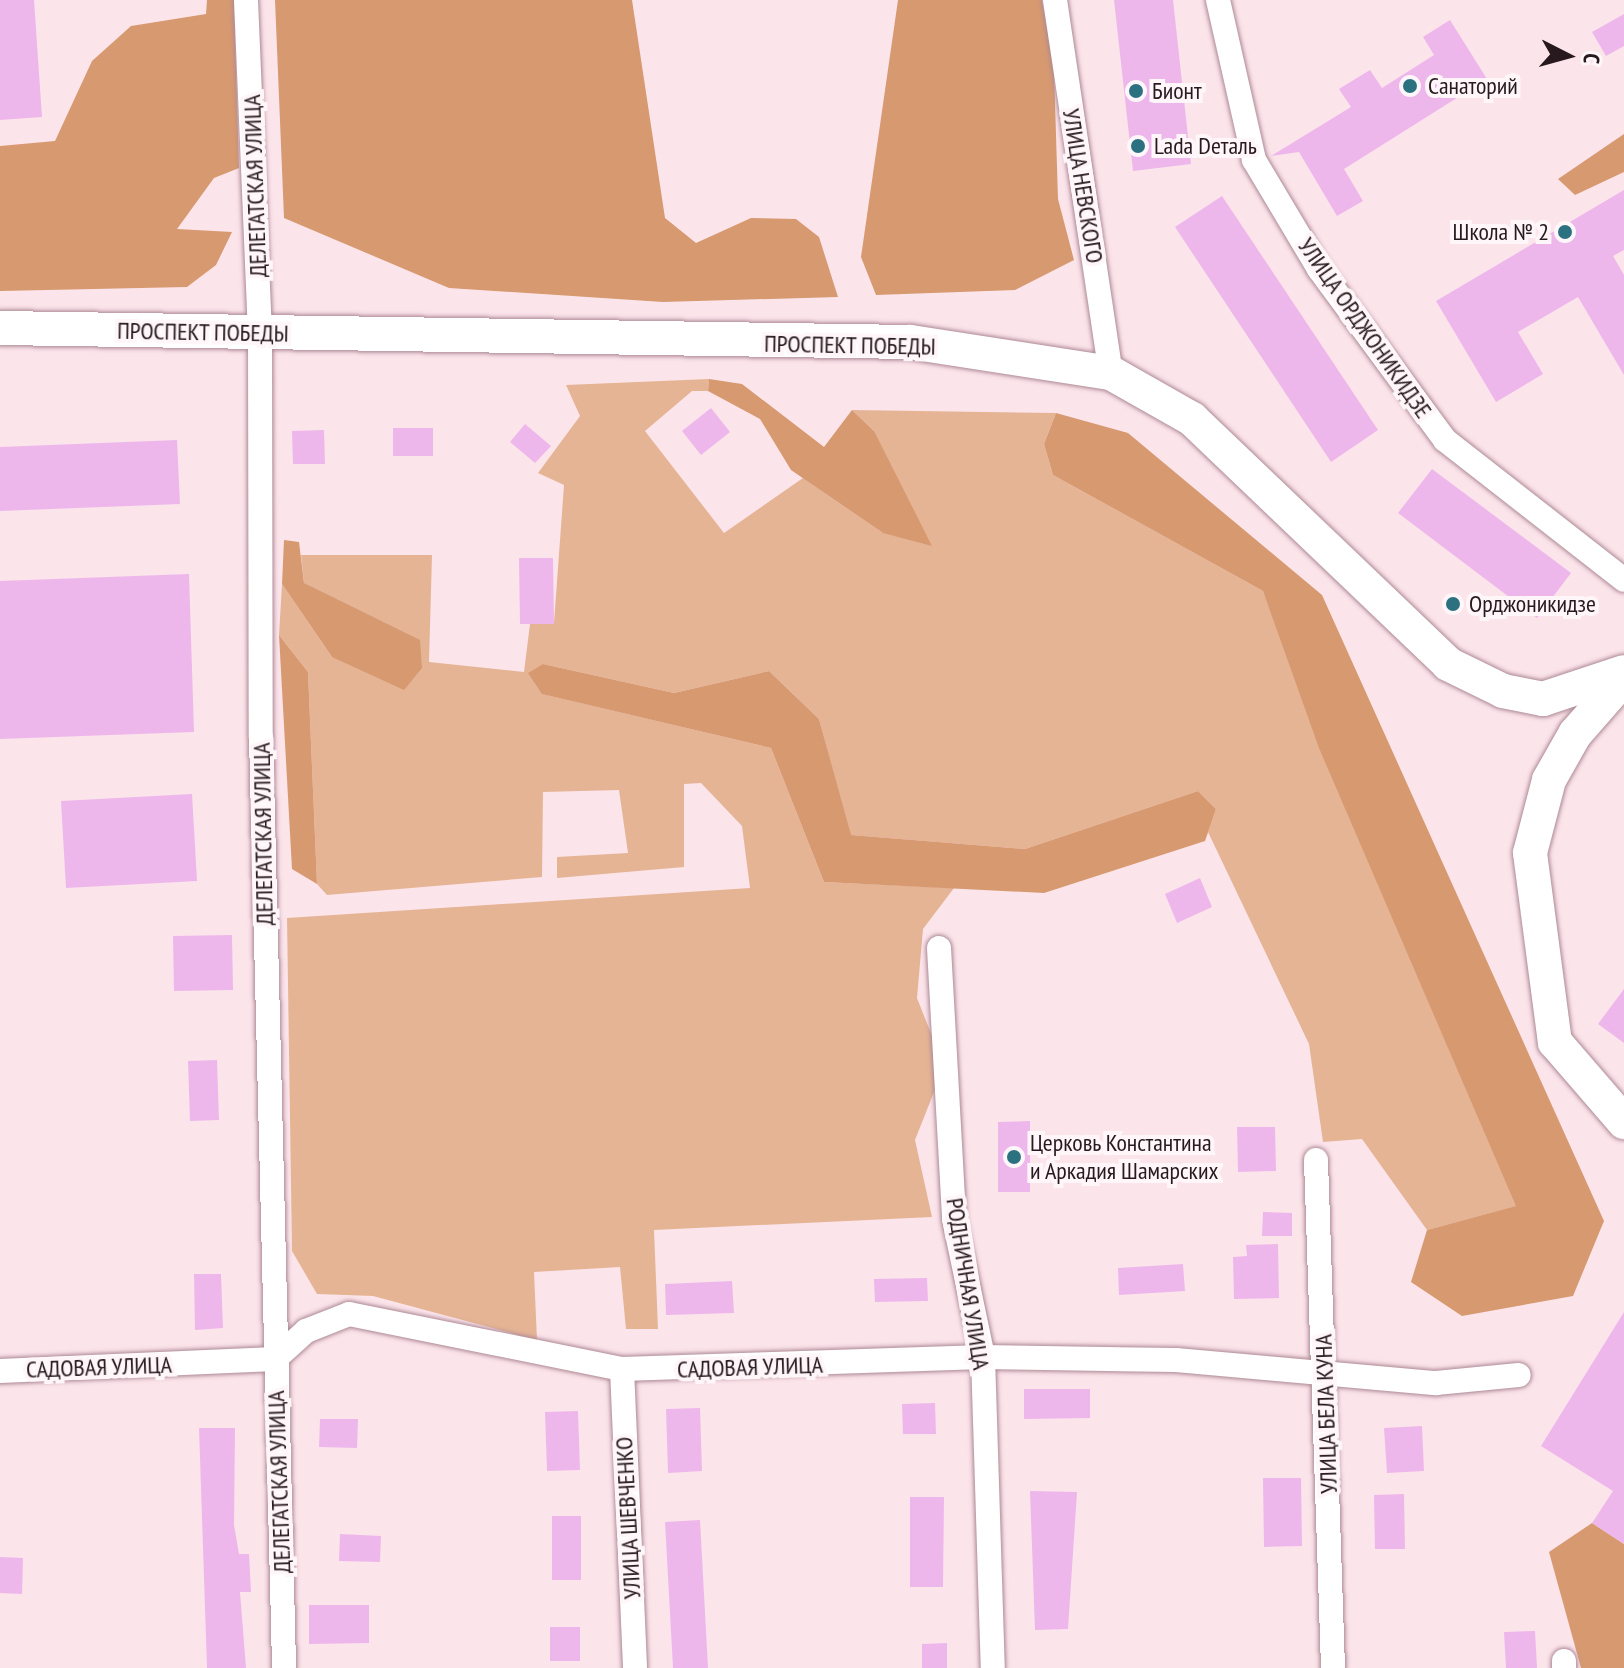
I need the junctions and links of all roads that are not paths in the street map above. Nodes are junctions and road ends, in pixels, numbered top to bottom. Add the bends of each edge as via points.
1 (246, 0) edge
2 (1055, 0) edge
3 (1218, 0) edge
4 (0, 328) edge
5 (260, 332) junction
6 (1111, 373) junction
7 (1624, 580) edge
8 (1624, 675) edge
9 (939, 948) dead end
10 (1624, 1122) edge
11 (1316, 1160) dead end
12 (983, 1357) junction
13 (275, 1359) junction
14 (622, 1369) junction
15 (1326, 1370) junction
16 (0, 1371) edge
17 (1519, 1375) dead end
18 (284, 1668) edge
19 (635, 1668) edge
20 (993, 1668) edge
21 (1333, 1668) edge

1 - 5 street, ДЕЛЕГАТСКАЯ УЛИЦА
2 - 6 street, УЛИЦА НЕВСКОГО
3 - 7 street, УЛИЦА ОРДЖОНИКИДЗЕ via 1254,160 1319,269 1445,440
4 - 5 street, ПРОСПЕКТ ПОБЕДЫ
5 - 6 street, ПРОСПЕКТ ПОБЕДЫ via 910,342
5 - 13 street, ДЕЛЕГАТСКАЯ УЛИЦА
6 - 8 street, ПРОСПЕКТ ПОБЕДЫ via 1192,419 1448,664 1503,691 1543,699
8 - 10 street via 1575,734 1549,780 1530,853 1555,1042
9 - 12 street, РОДНИЧНАЯ УЛИЦА via 954,1219
11 - 15 street, УЛИЦА БЕЛА КУНА
12 - 14 street, САДОВАЯ УЛИЦА
12 - 15 street, САДОВАЯ УЛИЦА
12 - 20 street, РОДНИЧНАЯ УЛИЦА
13 - 14 street, САДОВАЯ УЛИЦА via 306,1331 349,1314
13 - 16 street, САДОВАЯ УЛИЦА
13 - 18 street, ДЕЛЕГАТСКАЯ УЛИЦА
14 - 19 street, УЛИЦА ШЕВЧЕНКО
15 - 17 street, САДОВАЯ УЛИЦА via 1436,1383
15 - 21 street, УЛИЦА БЕЛА КУНА

